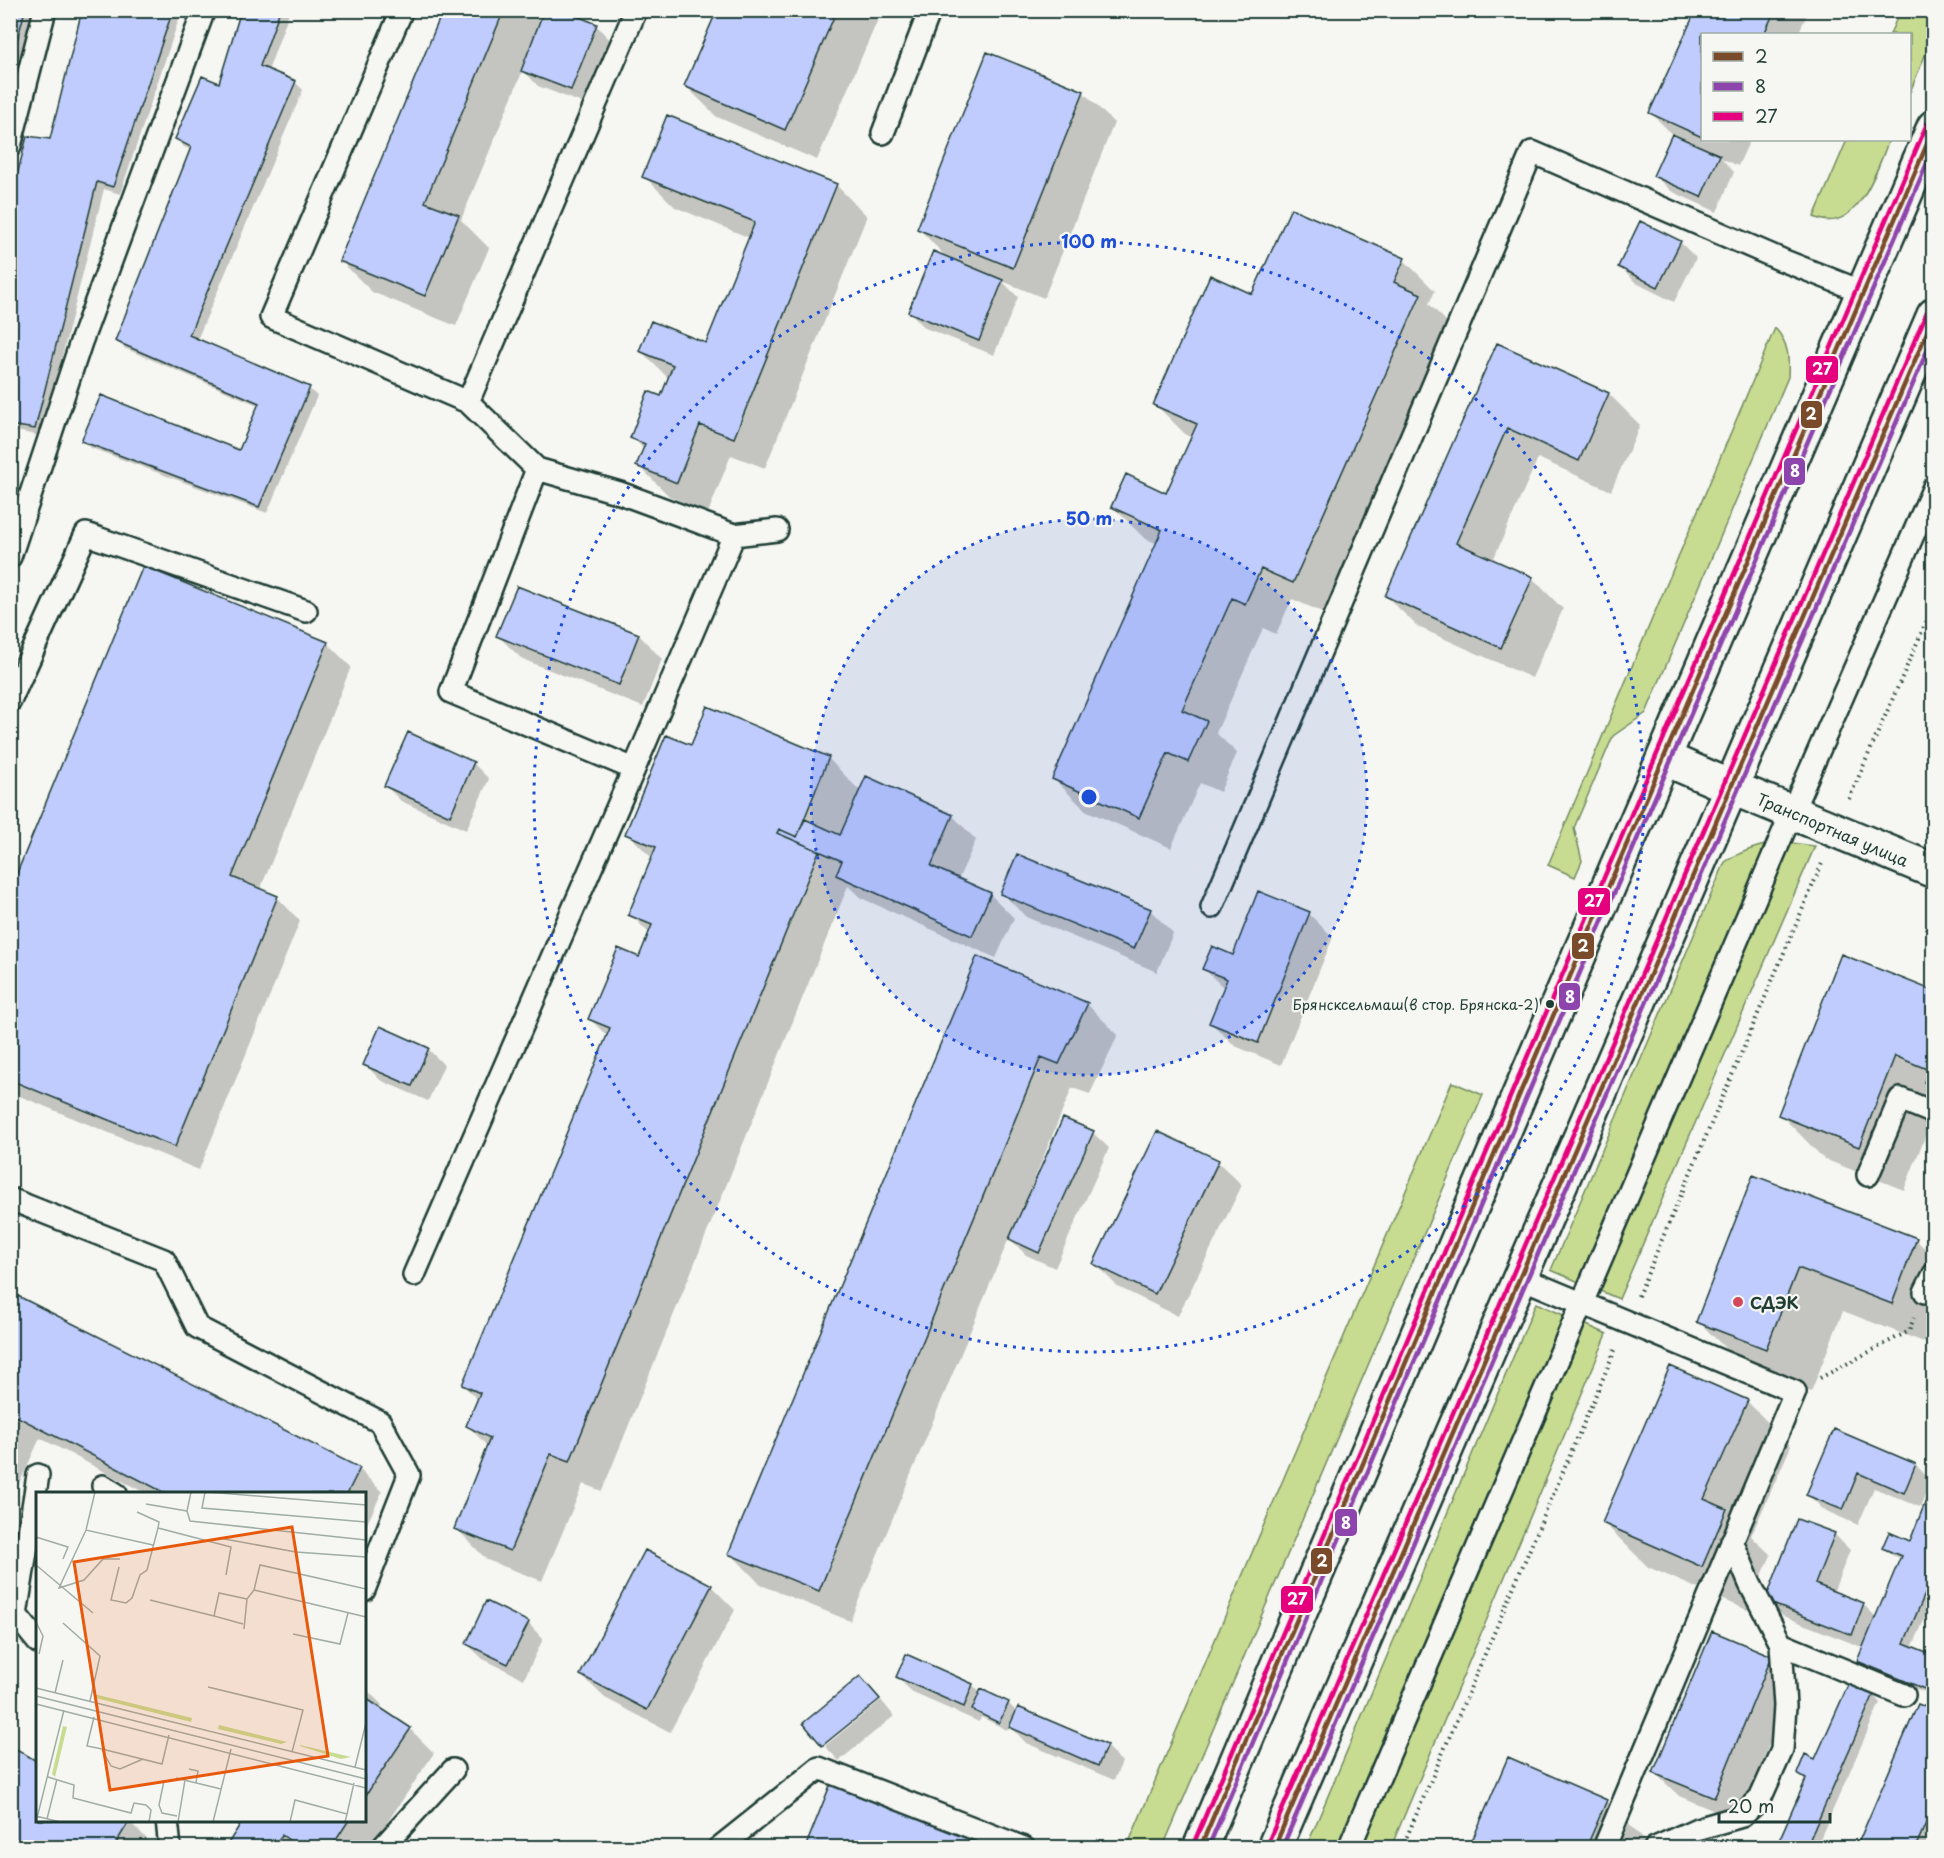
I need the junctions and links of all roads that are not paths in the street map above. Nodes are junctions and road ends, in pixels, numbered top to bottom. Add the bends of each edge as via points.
1 (45, 10) edge
2 (204, 10) edge
3 (402, 10) edge
4 (636, 10) edge
5 (930, 10) edge
6 (1934, 127) edge
7 (883, 133) dead end
8 (10, 146) edge
9 (1863, 292) junction
10 (1934, 315) edge
11 (468, 402) junction
12 (537, 469) junction
13 (1934, 488) edge
14 (777, 530) dead end
15 (734, 536) junction
16 (10, 557) edge
17 (306, 611) dead end
18 (10, 701) edge
19 (1664, 758) junction
20 (634, 769) junction
21 (1733, 788) junction
22 (1792, 812) junction
23 (1934, 871) edge
24 (1212, 907) dead end
25 (1934, 1113) edge
26 (1868, 1175) dead end
27 (10, 1199) edge
28 (414, 1275) dead end
29 (1519, 1277) junction
30 (1582, 1303) junction
31 (38, 1474) dead end
32 (1732, 1540) junction
33 (366, 1585) edge
34 (36, 1640) edge
35 (1781, 1644) junction
36 (1904, 1695) dead end
37 (453, 1770) dead end
38 (167, 1822) edge
39 (170, 1848) edge
40 (382, 1848) edge
41 (719, 1848) edge
42 (1024, 1848) edge
43 (1200, 1848) edge
44 (1274, 1848) edge
45 (1348, 1848) edge
46 (1604, 1848) edge
47 (1654, 1848) edge

1 - 8 lane
2 - 16 lane via 81,342
3 - 11 lane via 271,316
4 - 11 lane
5 - 7 lane
6 - 9 main road
9 - 19 main road
9 - 24 lane via 1532,153
10 - 21 main road
11 - 12 lane
12 - 15 lane via 620,494
12 - 20 lane via 451,692
13 - 22 lane
14 - 15 lane
15 - 20 lane
17 - 18 lane via 86,534
19 - 21 main road, Транспортная улица
19 - 43 main road
20 - 28 lane
21 - 22 main road, Транспортная улица
21 - 29 main road
22 - 23 main road, Транспортная улица
22 - 30 lane
25 - 26 lane via 1900,1099
27 - 33 lane via 164,1260 197,1327 380,1422 409,1475
29 - 30 lane
29 - 44 main road
30 - 32 lane via 1795,1392
30 - 45 lane
31 - 34 lane via 16,1615
32 - 35 lane
32 - 46 lane
35 - 36 lane
35 - 47 lane via 1785,1706 1782,1750 1760,1799 1742,1816 1697,1829
37 - 40 lane
38 - 39 lane
41 - 42 lane via 819,1768

